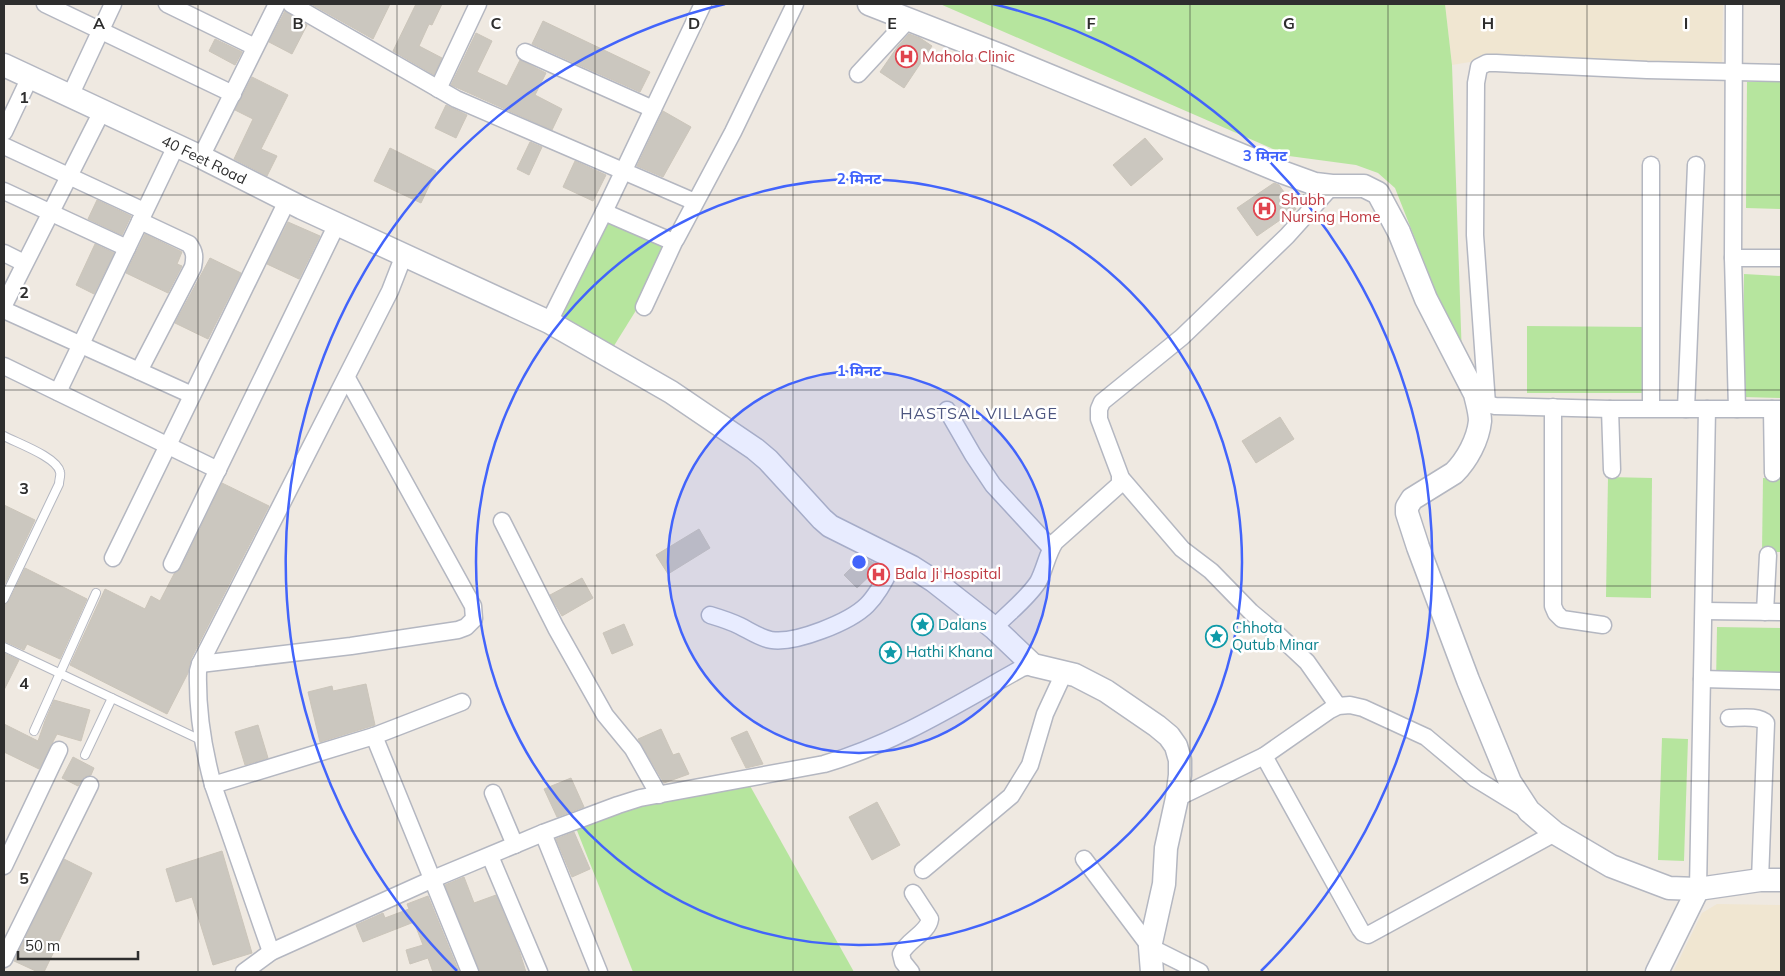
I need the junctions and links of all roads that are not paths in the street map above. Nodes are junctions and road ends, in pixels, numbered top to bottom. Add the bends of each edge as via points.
1 (45, 4) edge
2 (113, 4) edge
3 (167, 4) edge
4 (277, 4) edge
5 (291, 4) edge
6 (478, 4) edge
7 (704, 4) edge
8 (795, 4) edge
9 (870, 4) edge
10 (1734, 4) edge
11 (903, 12) edge
12 (101, 30) junction
13 (255, 47) junction
14 (525, 52) dead end
15 (4, 65) edge
16 (1733, 72) junction
17 (1781, 73) edge
18 (858, 74) dead end
19 (30, 77) junction
20 (438, 89) junction
21 (233, 94) junction
22 (70, 96) junction
23 (653, 109) junction
24 (102, 111) junction
25 (4, 132) edge
26 (4, 146) edge
27 (176, 146) junction
28 (201, 157) junction
29 (1651, 165) dead end
30 (1696, 165) dead end
31 (624, 171) junction
32 (68, 176) junction
33 (1332, 186) junction
34 (4, 191) edge
35 (287, 201) junction
36 (695, 202) junction
37 (604, 212) junction
38 (50, 213) junction
39 (142, 216) junction
40 (337, 224) junction
41 (675, 240) junction
42 (127, 248) junction
43 (4, 253) edge
44 (404, 255) junction
45 (1733, 258) junction
46 (1781, 258) edge
47 (24, 263) junction
48 (4, 304) edge
49 (644, 307) dead end
50 (4, 310) edge
51 (549, 322) junction
52 (81, 344) junction
53 (4, 366) edge
54 (139, 371) junction
55 (347, 378) junction
56 (58, 392) junction
57 (192, 395) junction
58 (1481, 399) junction
59 (1553, 408) junction
60 (1651, 408) junction
61 (1610, 409) junction
62 (1686, 409) junction
63 (1708, 409) junction
64 (1737, 409) junction
65 (1777, 409) edge
66 (947, 410) dead end
67 (4, 436) edge
68 (168, 447) junction
69 (218, 470) junction
70 (1612, 470) dead end
71 (1772, 473) dead end
72 (1121, 478) junction
73 (502, 521) dead end
74 (1051, 548) junction
75 (1768, 555) dead end
76 (113, 558) dead end
77 (896, 559) junction
78 (172, 564) dead end
79 (96, 593) dead end
80 (4, 599) edge
81 (1704, 611) junction
82 (1773, 612) edge
83 (710, 615) dead end
84 (1603, 625) dead end
85 (994, 628) junction
86 (4, 647) edge
87 (200, 664) junction
88 (1033, 665) junction
89 (60, 673) junction
90 (1064, 673) junction
91 (1702, 679) junction
92 (1781, 681) edge
93 (112, 698) junction
94 (462, 702) dead end
95 (1338, 706) junction
96 (1729, 718) dead end
97 (34, 731) dead end
98 (374, 736) junction
99 (203, 741) junction
100 (59, 750) dead end
101 (85, 755) dead end
102 (1264, 756) junction
103 (90, 785) dead end
104 (213, 785) junction
105 (493, 792) dead end
106 (659, 795) junction
107 (1177, 798) junction
108 (1529, 812) junction
109 (543, 833) junction
110 (1555, 833) junction
111 (515, 845) junction
112 (490, 856) junction
113 (1084, 859) dead end
114 (4, 866) edge
115 (923, 870) dead end
116 (433, 879) junction
117 (1771, 880) edge
118 (1698, 889) junction
119 (912, 893) dead end
120 (1150, 948) junction
121 (271, 952) junction
122 (4, 959) edge
123 (244, 972) edge
124 (470, 972) edge
125 (539, 972) edge
126 (599, 972) edge
127 (911, 972) edge
128 (1152, 972) edge
129 (1200, 972) edge
130 (1657, 972) edge

1 - 12 street
2 - 12 street
3 - 13 street
4 - 13 street
5 - 20 street
6 - 20 street
7 - 23 street
8 - 36 street
9 - 11 street
10 - 16 street
11 - 18 street
11 - 33 street via 1282,172
12 - 21 street
12 - 22 street
13 - 21 street
14 - 23 street
15 - 19 street, 40 Feet Road
16 - 17 street
16 - 45 street
16 - 58 street via 1496,63 1479,67 1476,83 1475,236
19 - 22 street, 40 Feet Road
19 - 25 street
20 - 31 street
21 - 28 street
22 - 24 street, 40 Feet Road
23 - 31 street
24 - 27 street, 40 Feet Road
24 - 32 street
26 - 32 street
27 - 28 street, 40 Feet Road
27 - 39 street
28 - 35 street, 40 Feet Road
29 - 60 street
30 - 62 street
31 - 36 street
31 - 37 street
32 - 38 street
32 - 39 street
33 - 58 street via 1364,186 1378,193 1399,232 1426,299
33 - 72 street via 1287,236 1182,337 1102,402 1099,419
34 - 38 street
35 - 40 street, 40 Feet Road
35 - 57 street
36 - 41 street
37 - 41 street
37 - 51 street
38 - 42 street
38 - 47 street
39 - 42 street
39 - 54 street via 189,244 195,257 194,267
40 - 44 street, 40 Feet Road
40 - 69 street
41 - 49 street
42 - 52 street
43 - 47 street
44 - 51 street, 40 Feet Road
44 - 55 street
45 - 46 street
45 - 64 street
47 - 48 street
50 - 52 street
51 - 77 street, 40 Feet Road via 671,392 737,437 768,460 822,519
52 - 54 street
52 - 56 street
53 - 56 street
54 - 57 street
55 - 87 street
55 - 87 street via 473,606 474,619 466,628 458,630
56 - 68 street
57 - 68 street
58 - 59 street via 1495,406
58 - 108 street via 1480,420 1470,452 1454,473 1412,500 1407,513 1510,782
59 - 61 street
59 - 84 street via 1553,606 1562,619
60 - 61 street
60 - 62 street
61 - 70 street
62 - 63 street
63 - 64 street
63 - 81 street
64 - 65 street
65 - 71 street
66 - 74 street via 993,485
67 - 80 lane via 47,457 60,472 59,484
68 - 69 street
68 - 76 street
69 - 78 street
72 - 74 street via 1118,487
72 - 95 street via 1182,549 1211,571 1307,662
73 - 106 street via 605,715 633,749
74 - 85 street via 1043,572 1032,590
75 - 82 street
77 - 83 street via 866,606 831,626 800,638 771,640
77 - 85 street, 40 Feet Road via 947,590
79 - 89 lane
81 - 82 street
81 - 91 street
85 - 88 street, 40 Feet Road
86 - 89 lane
87 - 99 street via 198,681
88 - 90 street
88 - 106 street via 848,757
89 - 93 lane
89 - 97 lane
90 - 107 street via 1106,691 1169,736 1180,760
90 - 115 street via 1045,714 1030,765 1011,796
91 - 92 street
91 - 118 street
93 - 99 lane
93 - 101 lane
94 - 98 street
95 - 102 street
95 - 108 street via 1363,708 1426,738 1476,779
96 - 117 street via 1758,718 1766,723
98 - 104 street
98 - 116 street
99 - 104 street
100 - 114 street
102 - 107 street
102 - 110 street via 1360,929 1368,935
103 - 122 street
104 - 121 street
105 - 111 street
106 - 109 street via 618,805
107 - 120 street
108 - 110 street
109 - 111 street
109 - 126 street
110 - 118 street via 1611,866 1669,888
111 - 112 street
112 - 116 street
112 - 125 street
113 - 120 street
116 - 121 street
116 - 124 street
117 - 118 street
118 - 130 street
119 - 127 street via 930,919 901,954
120 - 128 street
120 - 129 street
121 - 123 street

